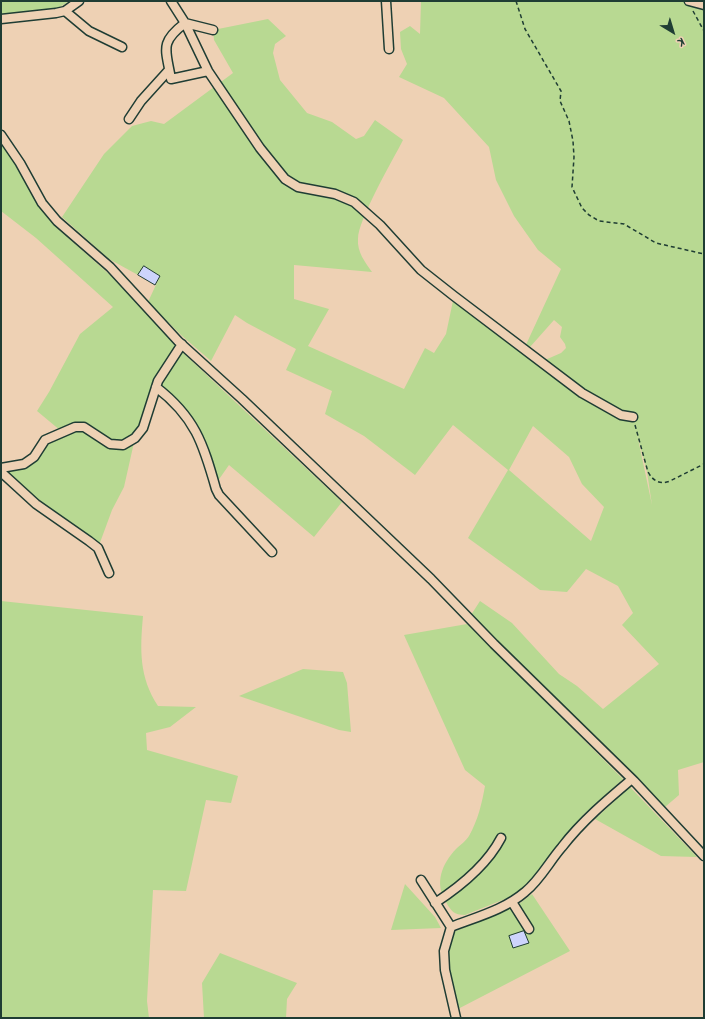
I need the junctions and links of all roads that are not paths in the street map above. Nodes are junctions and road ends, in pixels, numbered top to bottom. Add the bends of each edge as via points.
1 (79, 1) edge
2 (171, 1) edge
3 (386, 1) edge
4 (690, 4) edge
5 (704, 5) edge
6 (65, 11) junction
7 (1, 19) edge
8 (186, 23) junction
9 (213, 30) dead end
10 (122, 47) dead end
11 (389, 49) dead end
12 (169, 70) junction
13 (208, 71) junction
14 (129, 119) dead end
15 (1, 135) edge
16 (182, 344) junction
17 (156, 387) junction
18 (633, 417) road end
19 (1, 468) edge
20 (1, 472) edge
21 (272, 552) dead end
22 (109, 573) dead end
23 (632, 779) junction
24 (501, 838) dead end
25 (704, 856) edge
26 (421, 880) dead end
27 (512, 902) junction
28 (435, 903) junction
29 (451, 928) junction
30 (529, 929) dead end
31 (456, 1018) edge

1 - 6 street
2 - 8 street
3 - 11 street
4 - 5 street
6 - 7 street
6 - 10 street via 90,31
8 - 9 street
8 - 12 street via 167,41
8 - 13 street
12 - 13 street via 171,79
12 - 14 street via 141,101
13 - 18 street via 260,148 285,179 298,187 335,194 354,202 380,225 422,270 478,314 582,393 621,415
15 - 16 street via 14,152 50,214 120,278
16 - 17 street
16 - 23 street via 431,579
17 - 19 street via 143,428 135,438 123,445 110,444 84,427 74,427 45,440 34,456 24,464
17 - 21 street via 174,402 193,424 202,442 219,495
20 - 22 street via 36,504 98,548
23 - 25 street
23 - 27 street via 593,812 562,847 538,880
24 - 28 street via 485,861 453,891
26 - 28 street
27 - 29 street
27 - 30 street
28 - 29 street
29 - 31 street via 444,951 445,970

